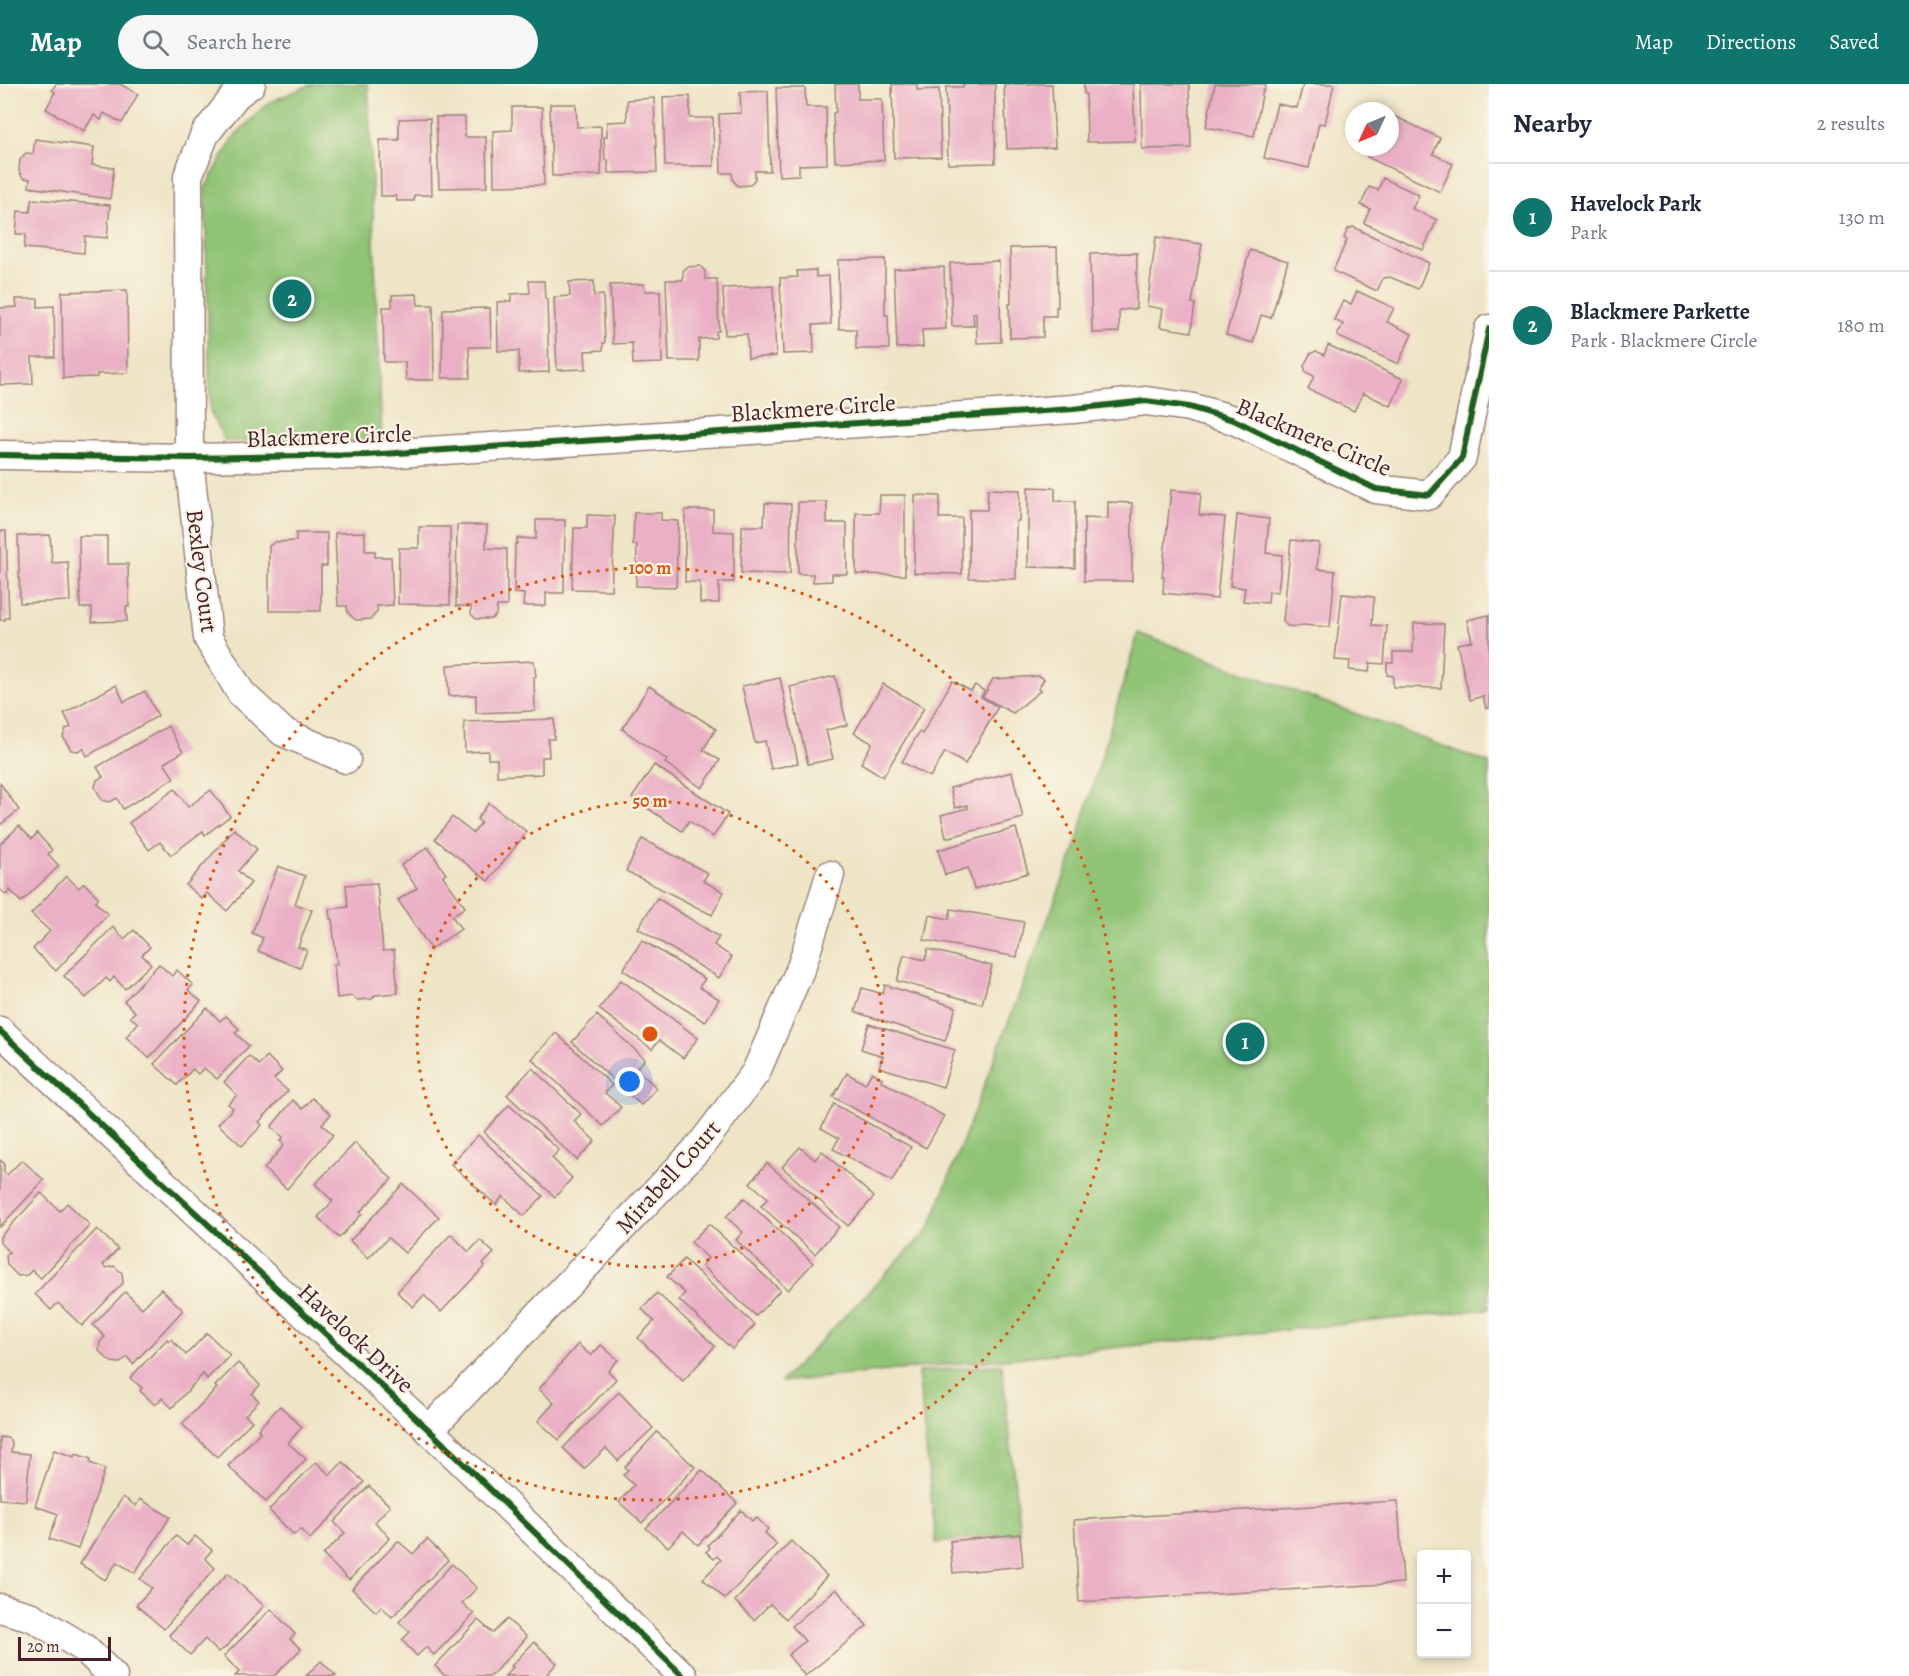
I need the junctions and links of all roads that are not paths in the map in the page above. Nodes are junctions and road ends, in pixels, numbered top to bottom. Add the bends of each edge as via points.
1 (251, 84) edge
2 (1489, 329) edge
3 (0, 455) edge
4 (189, 458) junction
5 (346, 759) dead end
6 (830, 875) dead end
7 (0, 1031) edge
8 (429, 1430) junction
9 (0, 1608) edge
10 (113, 1676) edge
11 (683, 1676) edge

1 - 4 street via 236,95 205,134 188,177
2 - 4 street, Blackmere Circle via 1462,458 1429,495 1376,489 1234,420 1189,407 1146,401 367,455
3 - 4 street, Blackmere Circle
4 - 5 street, Bexley Court via 208,638 241,693 283,732
6 - 8 street, Mirabell Court via 802,966 756,1072 701,1145
7 - 8 street, Havelock Drive
8 - 11 street, Havelock Drive
9 - 10 street via 32,1617 84,1648

